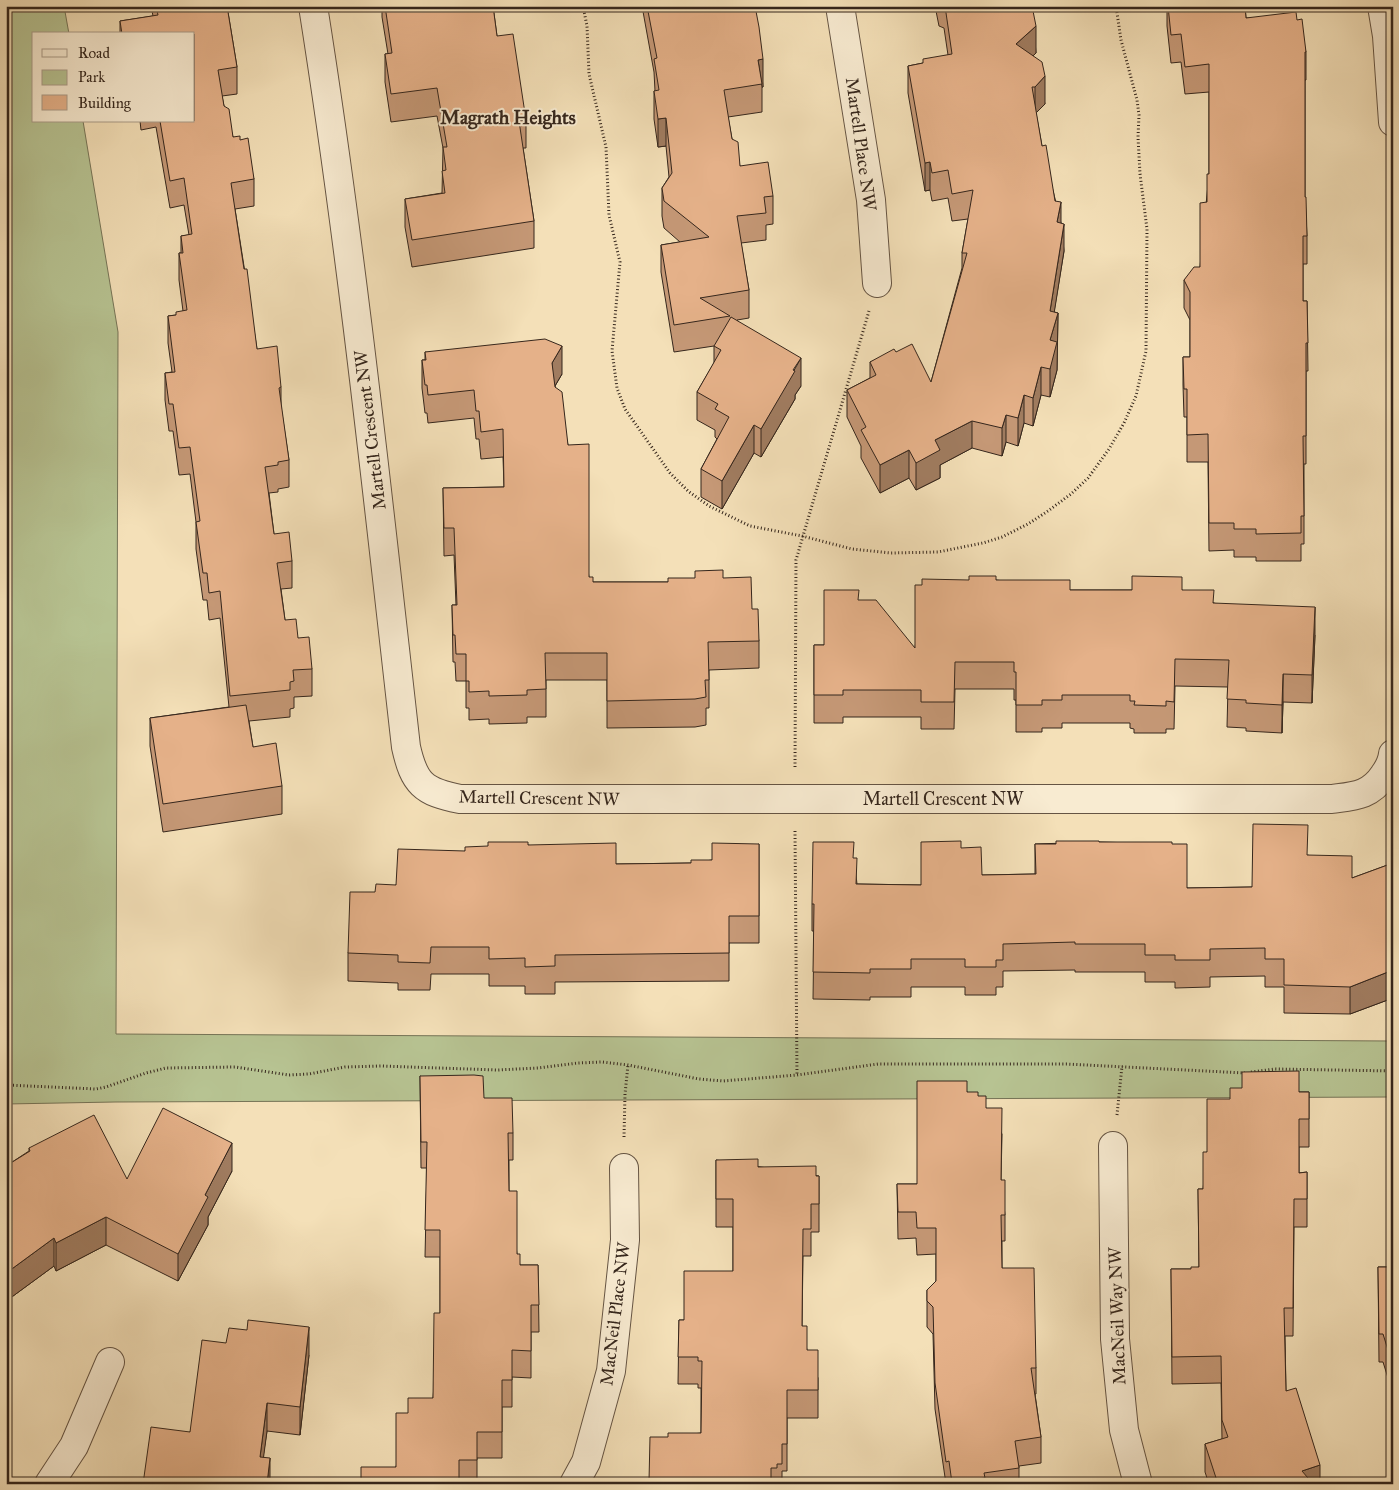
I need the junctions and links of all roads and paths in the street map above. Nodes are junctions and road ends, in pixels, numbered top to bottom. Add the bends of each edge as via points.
1 (313, 6) edge
2 (583, 6) edge
3 (840, 6) edge
4 (1116, 6) edge
5 (1382, 6) edge
6 (1393, 122) edge
7 (877, 283) joint
8 (802, 536) junction
9 (1393, 754) edge
10 (795, 773) dead end
11 (795, 824) dead end
12 (628, 1065) junction
13 (1122, 1066) junction
14 (1393, 1071) edge
15 (798, 1076) junction
16 (6, 1085) edge
17 (1113, 1146) joint
18 (624, 1168) joint
19 (110, 1362) dead end
20 (49, 1484) edge
21 (574, 1484) edge
22 (1138, 1484) edge

1 - 9 street, Martell Crescent NW via 366,388 406,747 416,778 425,788 441,796 460,799 1332,799 1358,796 1377,786 1392,764
2 - 8 path via 589,74 606,147 609,215 620,262 612,351 620,400 653,451 688,492 750,526
3 - 7 street, Martell Place NW via 871,200
4 - 8 path via 1139,115 1140,174 1148,230 1147,324 1146,351 1136,396 1109,449 1088,478 1071,494 1028,524 982,543 938,552 891,553 852,549
5 - 6 street
7 - 8 path
8 - 10 path via 796,560
11 - 15 path
12 - 15 path via 723,1081
12 - 16 path via 602,1062 497,1070 363,1067 289,1075 235,1067 166,1068 96,1089
12 - 18 path
13 - 14 path via 1248,1073 1275,1069
13 - 15 path via 878,1064
13 - 17 path
17 - 22 street, MacNeil Way NW via 1115,1339 1124,1430
18 - 21 street, MacNeil Place NW via 625,1240 611,1371 586,1462
19 - 20 street via 74,1446

